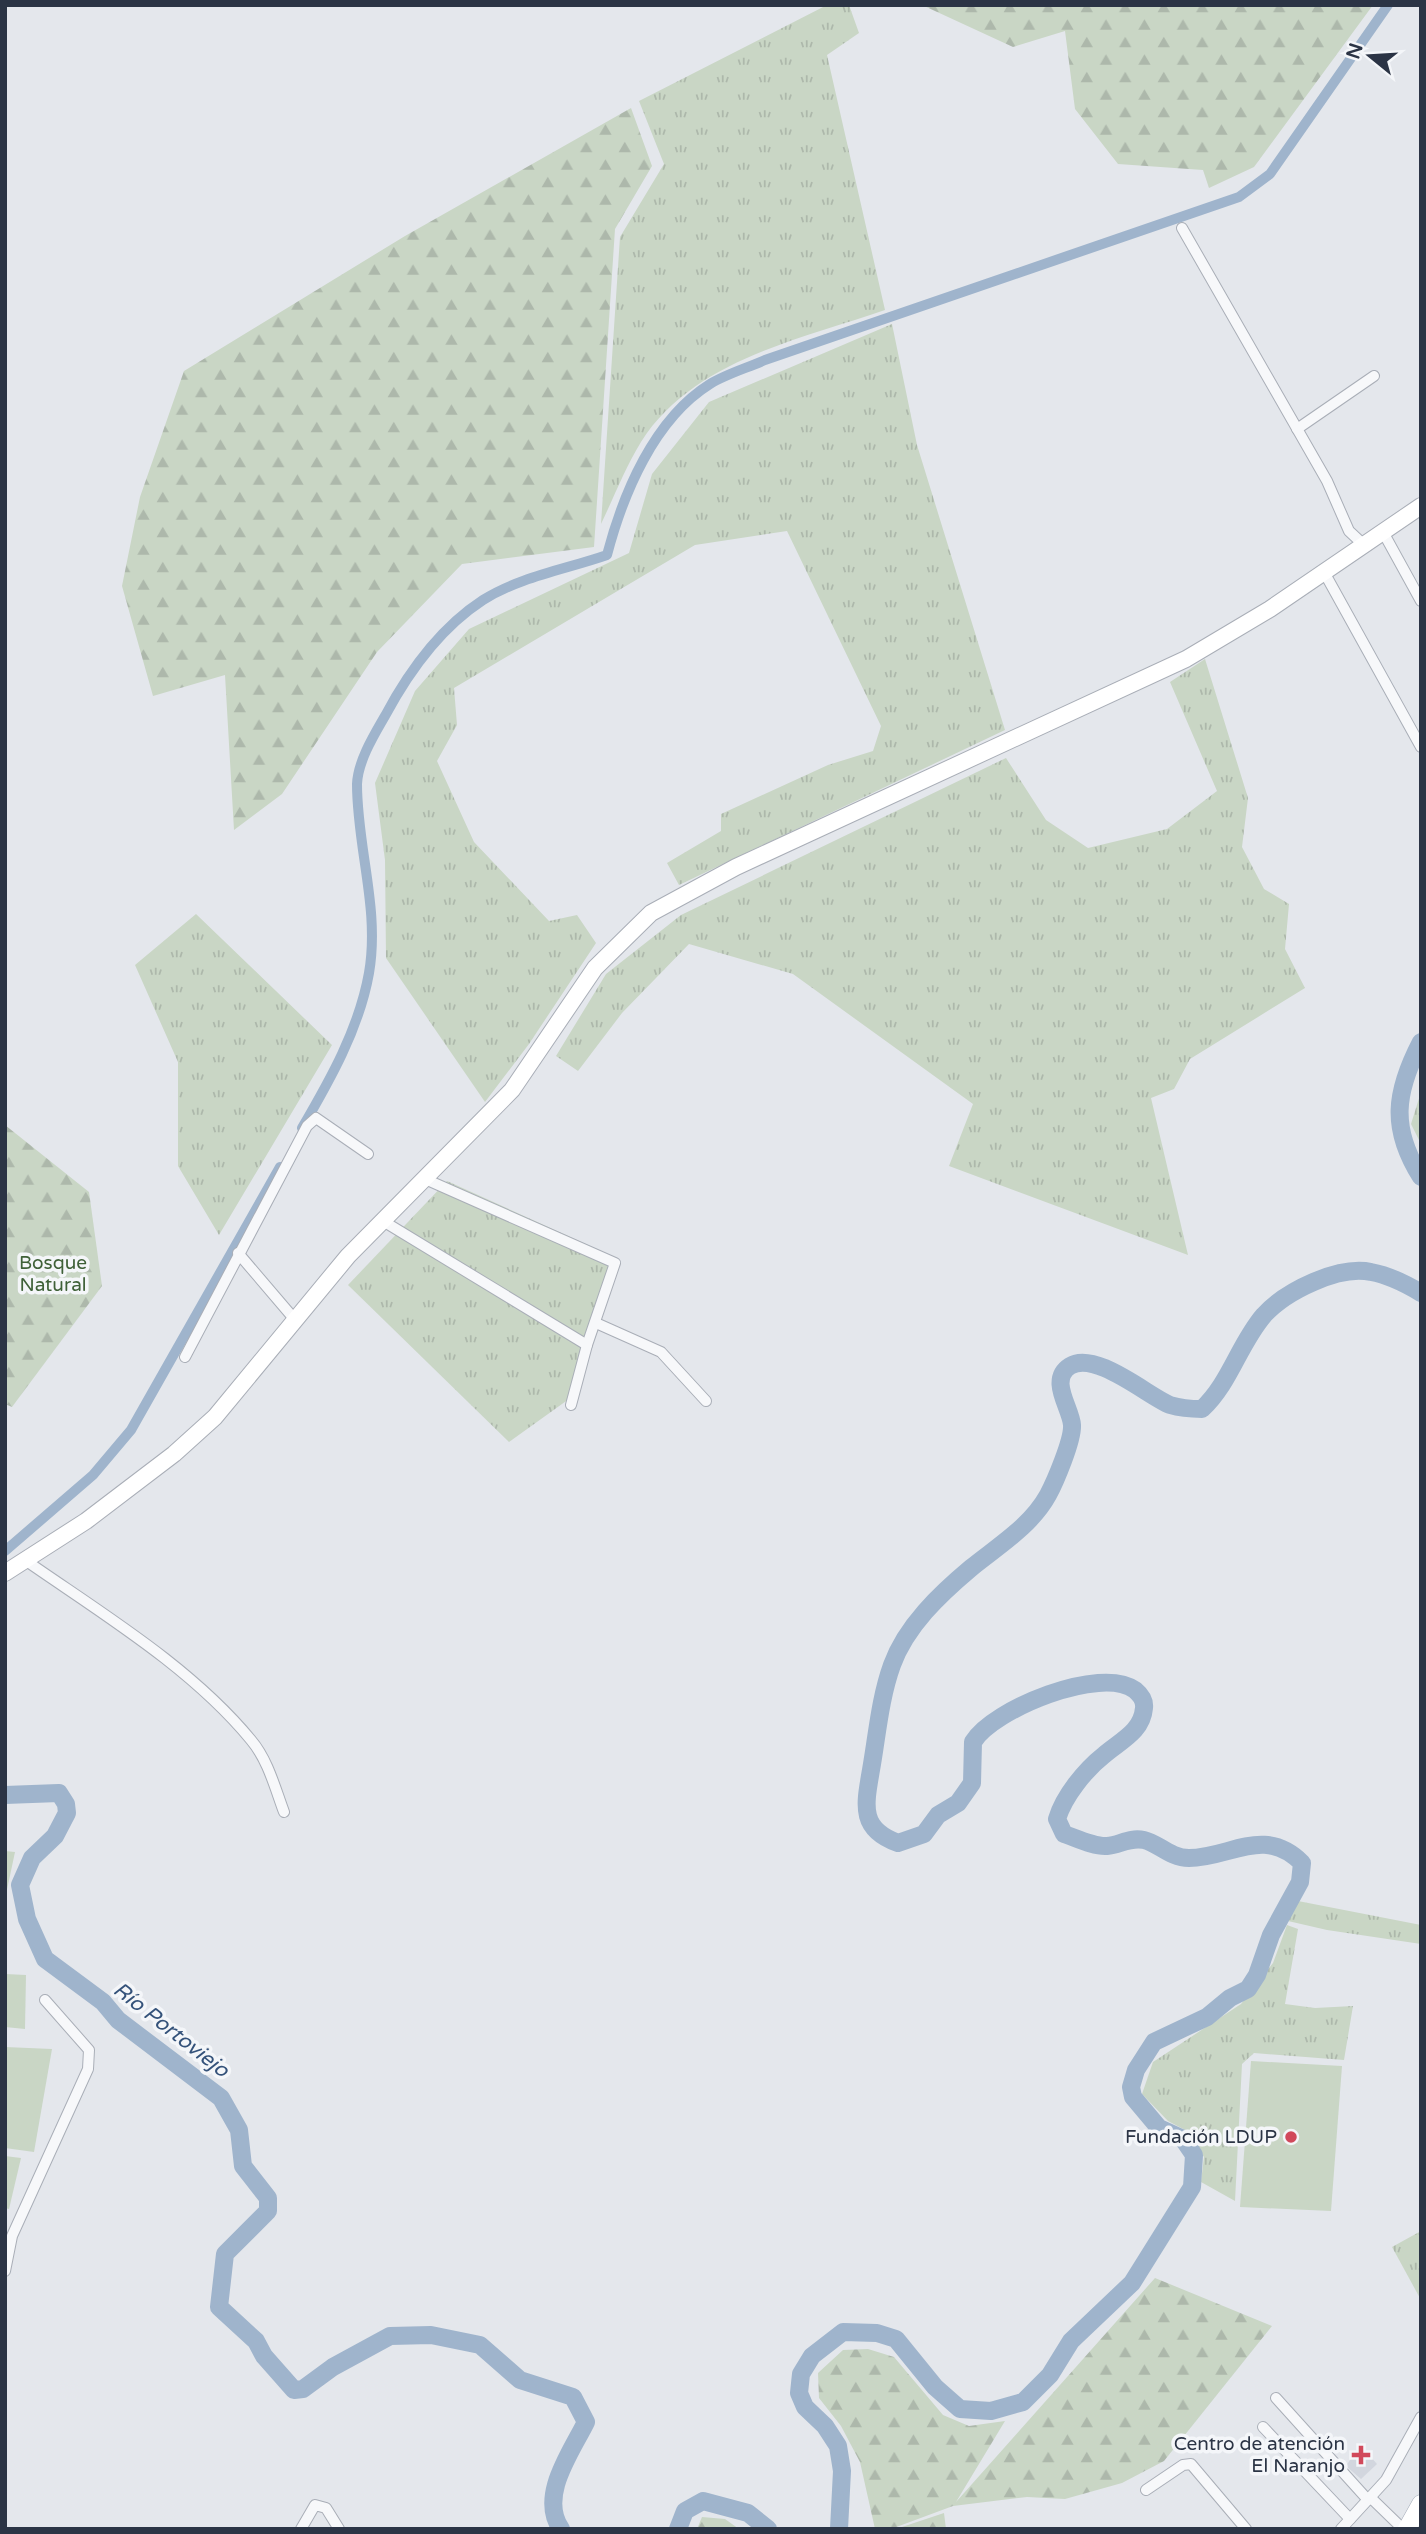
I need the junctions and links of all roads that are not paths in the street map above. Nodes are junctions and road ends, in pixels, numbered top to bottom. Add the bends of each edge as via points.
1 (1182, 228) dead end
2 (1374, 376) dead end
3 (1297, 429) junction
4 (1421, 506) edge
5 (1383, 532) junction
6 (1365, 546) junction
7 (1324, 572) junction
8 (1421, 601) edge
9 (1421, 747) edge
10 (368, 1154) dead end
11 (425, 1179) junction
12 (383, 1220) junction
13 (238, 1253) junction
14 (296, 1321) junction
15 (596, 1323) junction
16 (587, 1345) junction
17 (185, 1357) dead end
18 (706, 1401) dead end
19 (571, 1405) dead end
20 (25, 1560) junction
21 (5, 1573) edge
22 (284, 1812) dead end
23 (45, 2000) dead end
24 (5, 2271) edge
25 (1276, 2398) dead end
26 (1421, 2417) edge
27 (1263, 2427) dead end
28 (1146, 2490) dead end
29 (1369, 2498) junction
30 (1421, 2504) edge
31 (1350, 2519) junction
32 (301, 2529) edge
33 (339, 2529) edge
34 (1247, 2529) edge
35 (1340, 2529) edge
36 (1405, 2529) edge

1 - 3 street
2 - 3 street
3 - 6 street via 1349,531
4 - 5 street
5 - 6 street
5 - 8 street
6 - 7 street
7 - 9 street
7 - 11 street via 1186,659 736,867 651,913 595,968 512,1090
10 - 13 street via 316,1118 294,1149
11 - 12 street
11 - 15 street via 615,1263
12 - 14 street
12 - 16 street
13 - 14 street
13 - 17 street
14 - 20 street via 215,1417 174,1454 86,1521
15 - 16 street
15 - 18 street via 661,1352
16 - 19 street
20 - 21 street
20 - 22 street via 147,1645 220,1708 252,1741 270,1771
23 - 24 street via 89,2050 89,2069 12,2236
25 - 29 street
26 - 29 street via 1386,2480
27 - 31 street
28 - 34 street via 1191,2464
29 - 31 street
29 - 36 street
30 - 36 main road
31 - 35 street
32 - 33 street via 315,2505 326,2508

